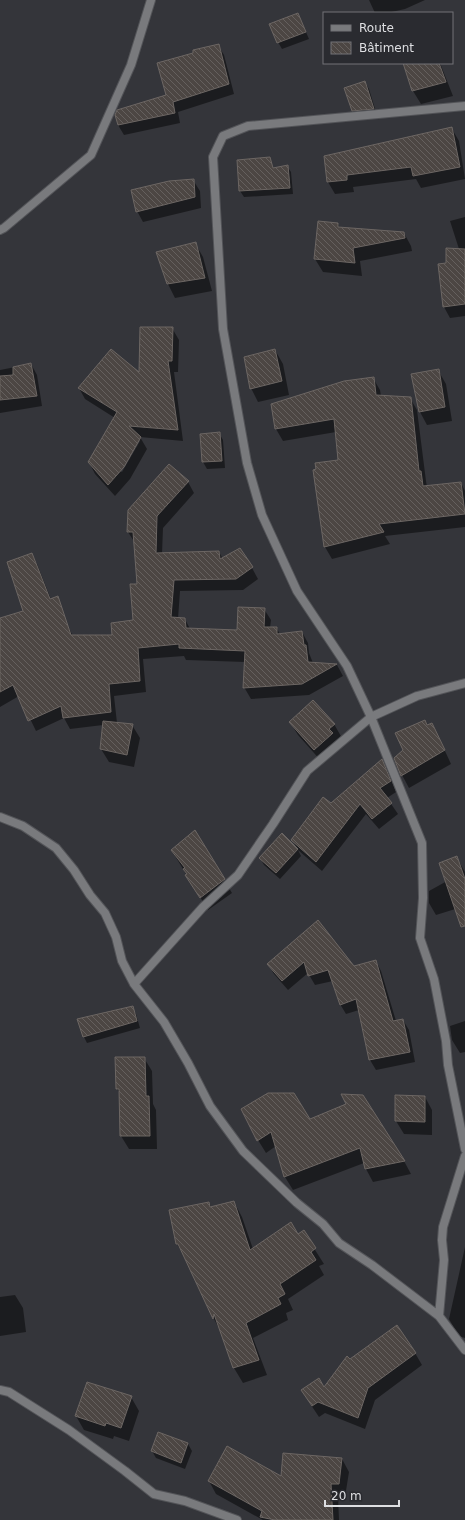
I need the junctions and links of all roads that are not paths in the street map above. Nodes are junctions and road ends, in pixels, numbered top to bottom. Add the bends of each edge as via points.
1 (151, 0) edge
2 (465, 106) edge
3 (0, 230) edge
4 (465, 683) edge
5 (371, 717) junction
6 (0, 817) edge
7 (134, 984) junction
8 (465, 1148) edge
9 (465, 1156) edge
10 (439, 1316) junction
11 (465, 1350) edge
12 (0, 1390) edge
13 (237, 1520) edge

1 - 3 street via 131,66 90,156
2 - 5 street via 248,126 223,136 212,157 223,328 247,463 262,515 297,591 347,666
4 - 5 street via 417,696
5 - 7 street via 307,771 238,875 203,907
5 - 8 street via 422,843 423,898 420,938 434,979
6 - 7 street via 23,826 56,848 74,870 105,913 116,938 122,961
7 - 10 street via 164,1022 210,1106 243,1151 297,1203 323,1224 339,1243
9 - 10 street via 443,1228 444,1260
10 - 11 street
12 - 13 street via 9,1392 69,1430 154,1494 185,1501

